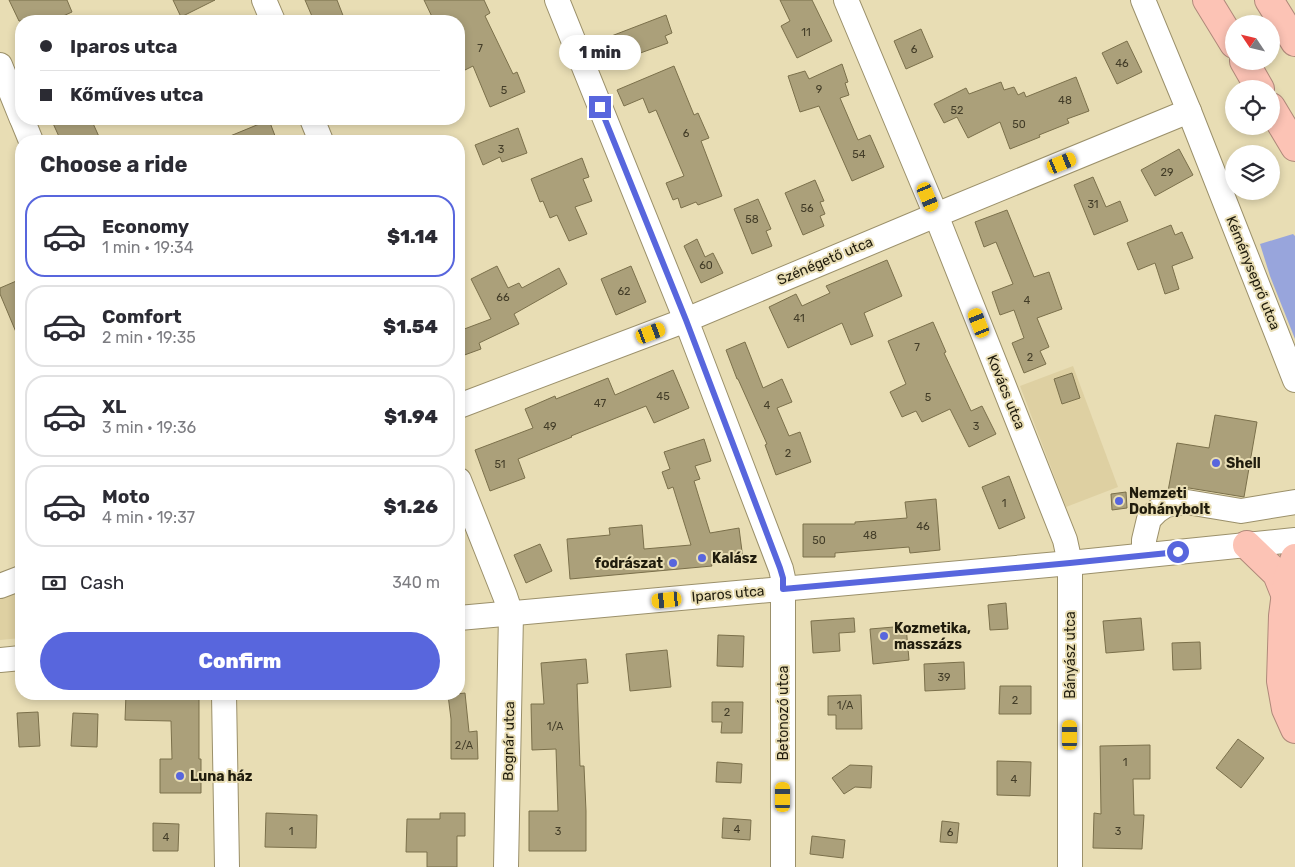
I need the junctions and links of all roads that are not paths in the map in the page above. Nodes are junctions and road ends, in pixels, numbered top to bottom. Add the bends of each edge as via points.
1 (264, 0) edge
2 (556, 0) edge
3 (846, 0) edge
4 (1143, 0) edge
5 (1207, 0) edge
6 (1270, 0) edge
7 (270, 15) edge
8 (1225, 29) edge
9 (1295, 42) edge
10 (0, 64) edge
11 (15, 101) edge
12 (1189, 111) junction
13 (1280, 122) edge
14 (1295, 147) edge
15 (936, 214) junction
16 (686, 320) junction
17 (1295, 380) edge
18 (465, 404) edge
19 (465, 495) edge
20 (1295, 502) edge
21 (1295, 540) edge
22 (1247, 545) junction
23 (1144, 555) junction
24 (1295, 558) edge
25 (1070, 563) junction
26 (15, 580) edge
27 (0, 586) edge
28 (783, 589) junction
29 (1285, 594) junction
30 (511, 614) junction
31 (465, 618) edge
32 (15, 659) edge
33 (0, 660) edge
34 (224, 700) edge
35 (1295, 729) edge
36 (227, 867) edge
37 (506, 867) edge
38 (783, 867) edge
39 (1070, 867) edge

1 - 7 street
2 - 16 street, Betonozó utca
3 - 15 street, Kovács utca
4 - 12 street, Kéményseprő utca
5 - 8 highway
6 - 9 highway
10 - 11 street
12 - 15 street, Szénégető utca
12 - 17 street, Kéményseprő utca
13 - 14 highway
15 - 16 street, Szénégető utca
15 - 25 street, Kovács utca via 1065,540
16 - 18 street, Szénégető utca
16 - 28 street, Betonozó utca via 780,568
19 - 30 street
20 - 23 street via 1241,511 1187,502 1166,505 1149,519
21 - 22 street, Iparos utca
22 - 23 street, Iparos utca
22 - 29 highway via 1277,574
23 - 25 street, Iparos utca
24 - 29 highway
25 - 28 street, Iparos utca
25 - 39 street, Bányász utca
26 - 27 street
28 - 30 street, Iparos utca
28 - 38 street, Betonozó utca
29 - 35 highway via 1281,681 1286,709
30 - 31 street, Iparos utca
30 - 37 street, Bognár utca
32 - 33 street
34 - 36 street

